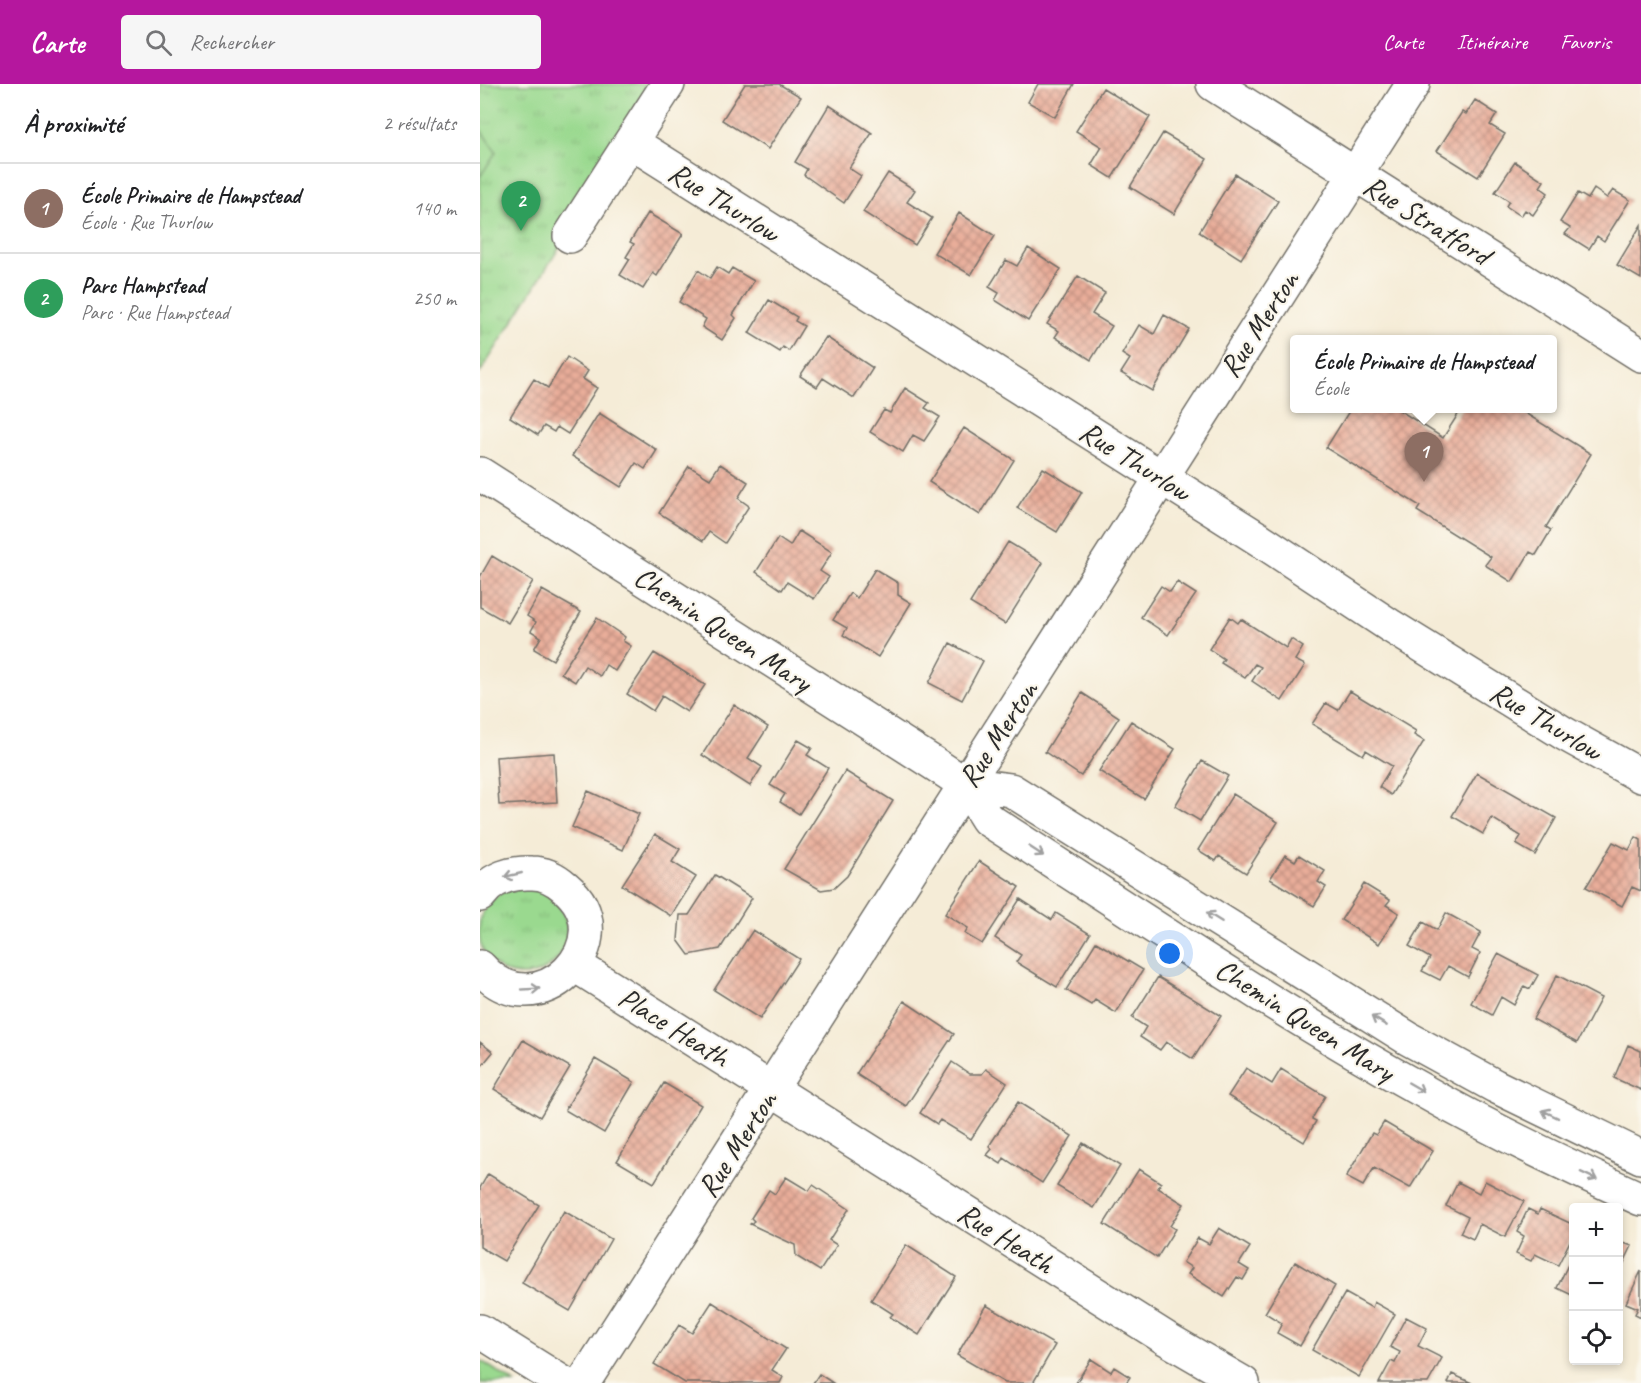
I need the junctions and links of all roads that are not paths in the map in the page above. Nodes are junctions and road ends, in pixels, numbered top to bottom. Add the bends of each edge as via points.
1 (668, 84) edge
2 (1213, 84) edge
3 (1413, 84) edge
4 (631, 142) junction
5 (1355, 174) junction
6 (570, 236) dead end
7 (1641, 355) edge
8 (480, 474) edge
9 (1161, 478) junction
10 (1641, 776) edge
11 (965, 784) junction
12 (480, 895) edge
13 (575, 965) junction
14 (480, 967) edge
15 (1495, 1086) junction
16 (772, 1089) junction
17 (1475, 1119) junction
18 (1641, 1157) edge
19 (1641, 1199) edge
20 (480, 1331) edge
21 (563, 1383) edge
22 (583, 1383) edge
23 (1243, 1383) edge

1 - 4 street
2 - 5 street, Rue Stratford
3 - 5 street, Rue Merton
4 - 6 street
4 - 9 street, Rue Thurlow
5 - 7 street, Rue Stratford
5 - 9 street, Rue Merton
8 - 11 street, Chemin Queen Mary
9 - 10 street, Rue Thurlow via 1510,701
9 - 11 street, Rue Merton
15 -> 11 street, Chemin Queen Mary via 1366,1013 1011,790
11 - 16 street, Rue Merton
11 -> 17 street, Chemin Queen Mary via 987,819 1257,992
13 -> 12 street via 584,948 586,928 582,909 572,892 557,880 519,872 500,878
14 -> 13 street via 505,987 524,990 544,988
13 - 16 street, Place Heath
15 - 17 street
18 -> 15 street, Chemin Queen Mary
16 - 22 street, Rue Merton
16 - 23 street, Rue Heath
17 -> 19 street, Chemin Queen Mary
20 - 21 street

